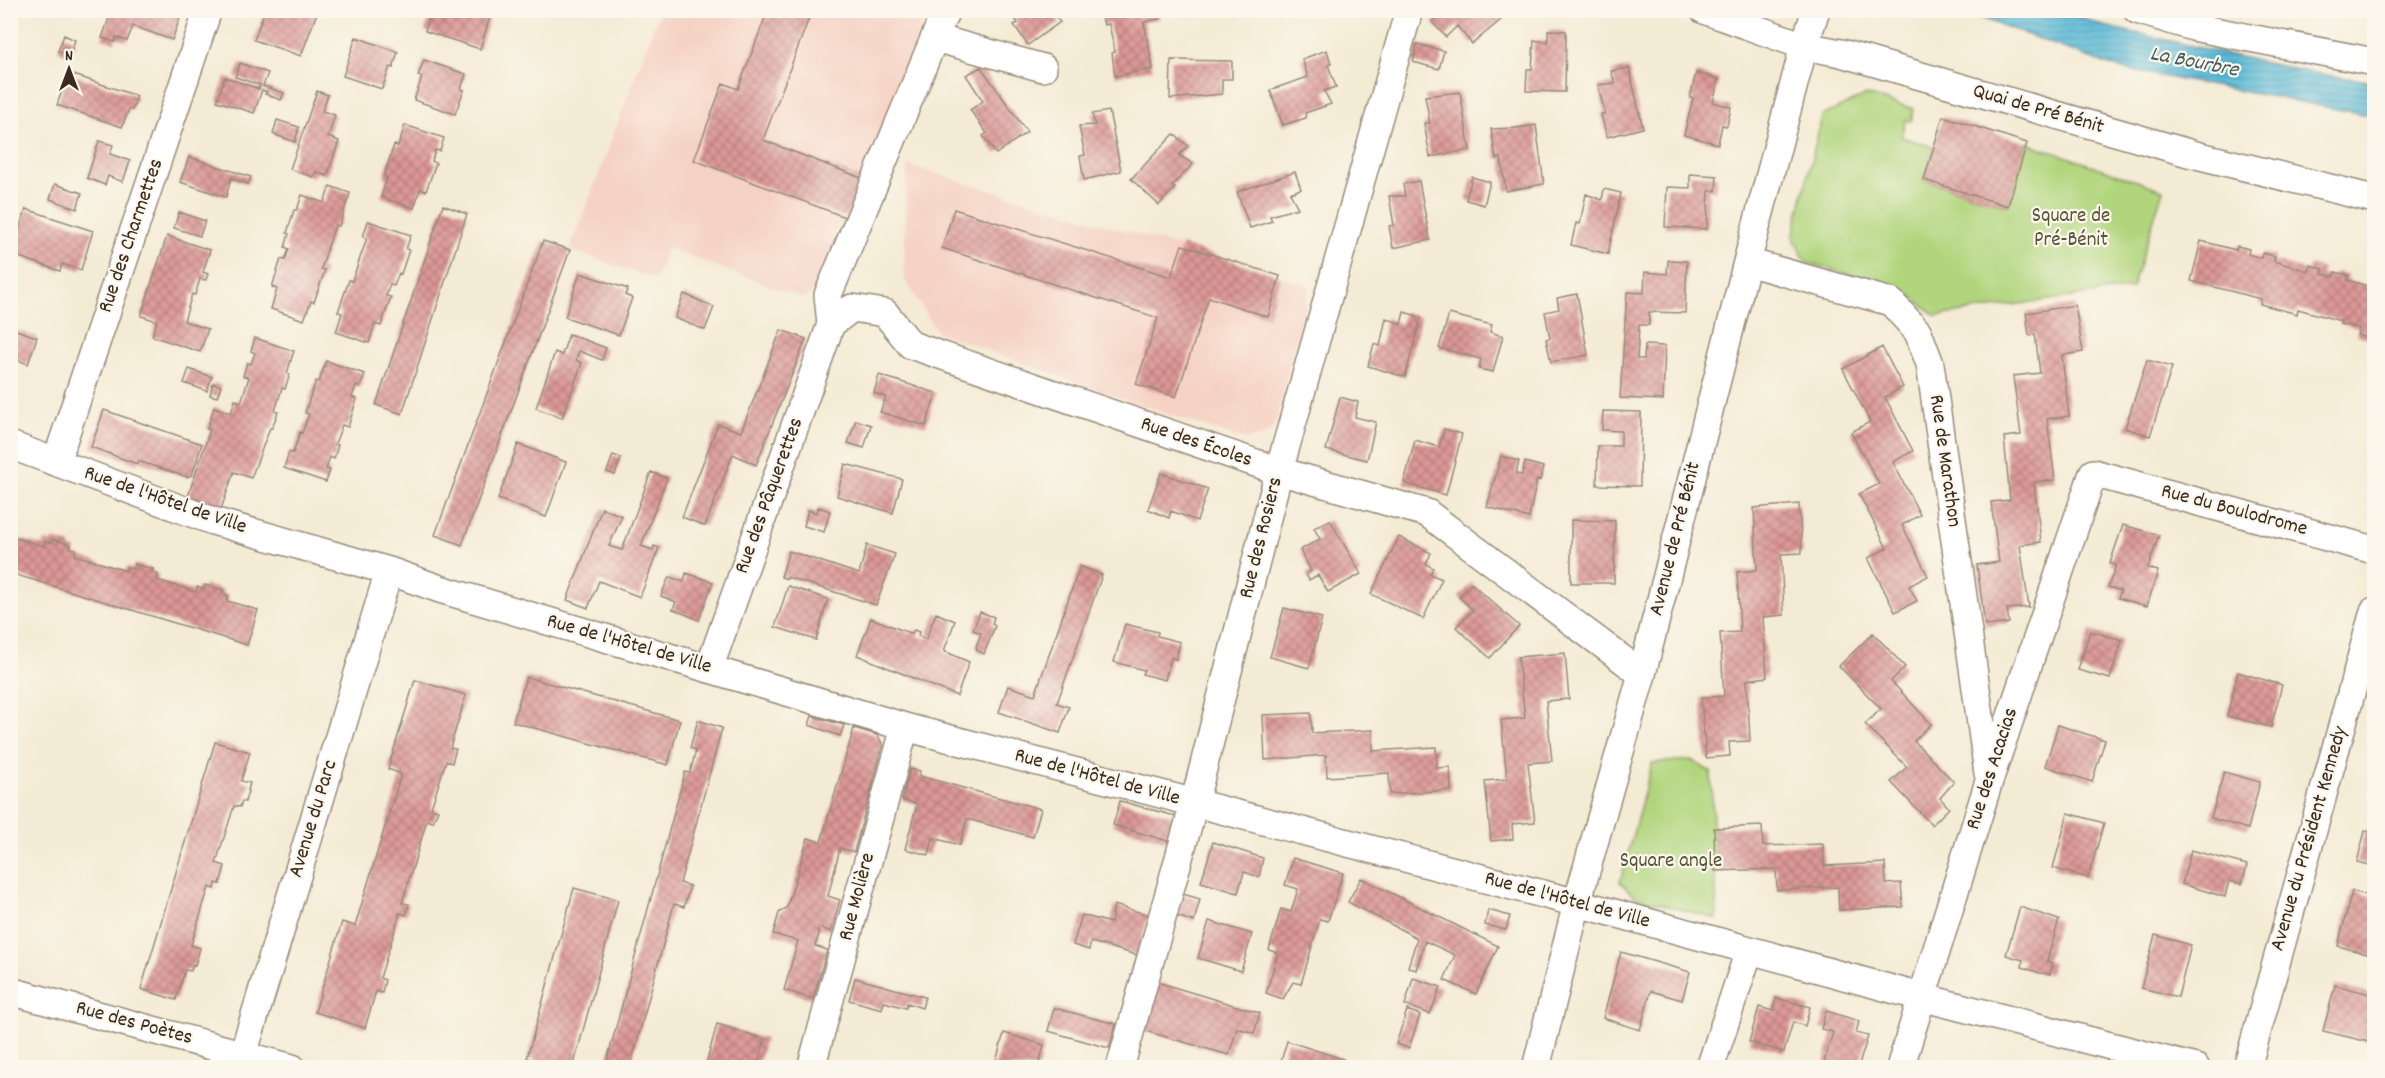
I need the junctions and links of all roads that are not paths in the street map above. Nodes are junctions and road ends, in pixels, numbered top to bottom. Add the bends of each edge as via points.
1 (208, 10) edge
2 (946, 10) edge
3 (1409, 10) edge
4 (1704, 10) edge
5 (1816, 10) edge
6 (2137, 10) edge
7 (935, 38) junction
8 (1804, 46) junction
9 (2374, 62) edge
10 (1043, 68) dead end
11 (2374, 199) edge
12 (1747, 262) junction
13 (831, 324) junction
14 (10, 445) edge
15 (56, 462) junction
16 (1279, 471) junction
17 (2093, 472) joint
18 (2374, 550) edge
19 (389, 571) junction
20 (2374, 611) edge
21 (709, 669) junction
22 (1642, 674) junction
23 (905, 727) junction
24 (1989, 780) junction
25 (1194, 804) junction
26 (1577, 903) junction
27 (1749, 951) junction
28 (10, 991) edge
29 (1921, 997) junction
30 (241, 1060) edge
31 (292, 1068) edge
32 (811, 1068) edge
33 (1120, 1068) edge
34 (1536, 1068) edge
35 (1710, 1068) edge
36 (1900, 1068) edge
37 (2196, 1068) edge
38 (2247, 1068) edge

1 - 15 street, Rue des Charmettes
2 - 7 street
3 - 16 street, Rue des Rosiers
4 - 8 street, Quai de Pré Bénit
5 - 8 street, Avenue de Pré Bénit
6 - 9 street via 2193,27
7 - 10 street
7 - 13 street via 828,295
8 - 11 street, Quai de Pré Bénit via 1852,56 2192,154
8 - 12 street, Avenue de Pré Bénit
12 - 22 street, Avenue de Pré Bénit
12 - 24 street, Rue de Marathon via 1891,302 1918,332 1930,364
13 - 16 street, Rue des Écoles via 852,308 885,313 911,345
13 - 21 street, Rue des Pâquerettes
14 - 15 street, Rue de l'Hôtel de Ville
15 - 19 street, Rue de l'Hôtel de Ville via 213,521
16 - 22 street, Rue des Écoles via 1427,513
16 - 25 street, Rue des Rosiers
17 - 18 street, Rue du Boulodrome
17 - 24 street, Rue des Acacias
19 - 21 street, Rue de l'Hôtel de Ville
19 - 30 street, Avenue du Parc
20 - 38 street, Avenue du Président Kennedy
21 - 23 street, Rue de l'Hôtel de Ville
22 - 26 street, Avenue de Pré Bénit
23 - 25 street, Rue de l'Hôtel de Ville
23 - 32 street, Rue Molière
24 - 29 street, Rue des Acacias
25 - 26 street, Rue de l'Hôtel de Ville
25 - 33 street, Rue des Rosiers
26 - 27 street, Rue de l'Hôtel de Ville
26 - 34 street, Avenue de Pré Bénit
27 - 29 street, Rue de l'Hôtel de Ville
27 - 35 street
28 - 30 street, Rue des Poètes
29 - 36 street, Rue des Acacias
29 - 37 street, Rue de l'Hôtel de Ville
30 - 31 street, Rue des Poètes

